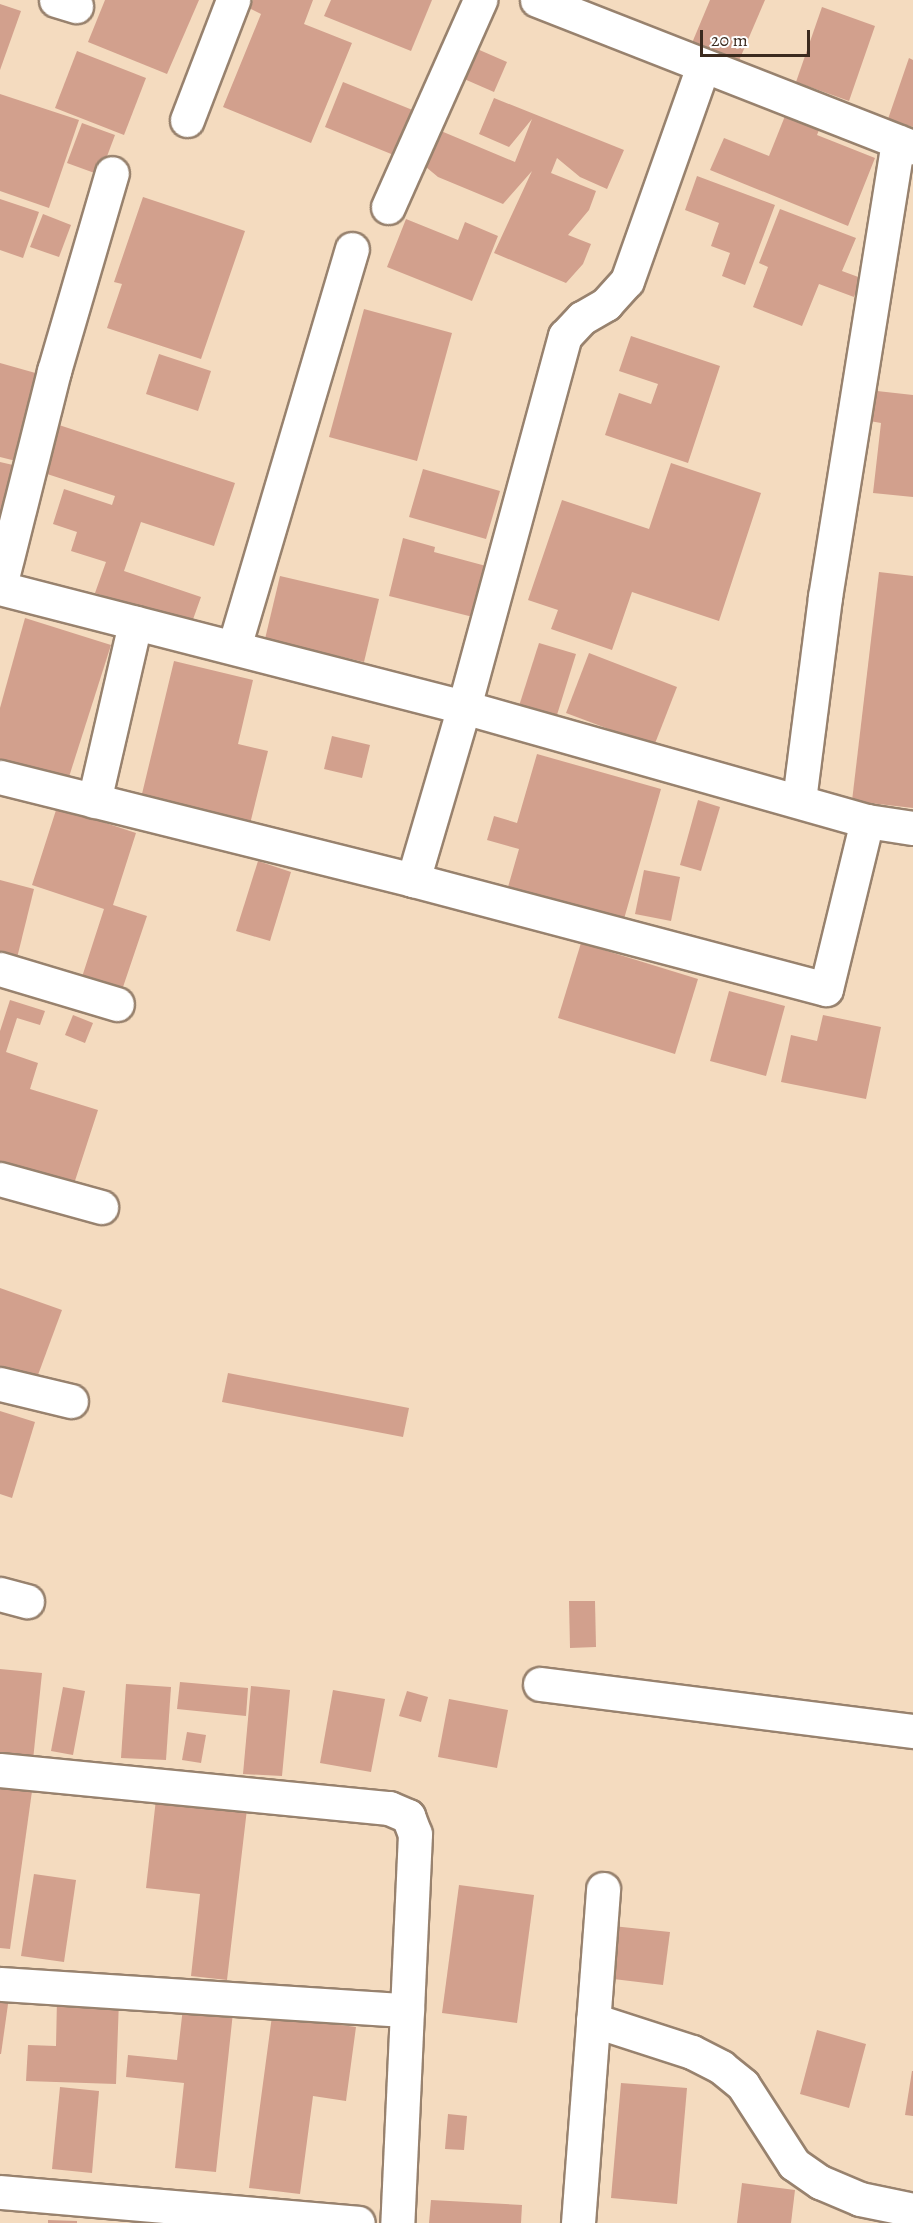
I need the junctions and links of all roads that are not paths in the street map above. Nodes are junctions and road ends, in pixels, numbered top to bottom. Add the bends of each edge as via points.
1 (233, 0) edge
2 (480, 0) edge
3 (537, 0) edge
4 (703, 66) junction
5 (187, 120) dead end
6 (905, 144) edge
7 (112, 173) dead end
8 (388, 207) dead end
9 (351, 249) dead end
10 (0, 587) edge
11 (135, 623) junction
12 (234, 647) junction
13 (464, 707) junction
14 (0, 777) edge
15 (798, 800) junction
16 (94, 801) junction
17 (867, 821) junction
18 (913, 828) edge
19 (413, 880) junction
20 (0, 969) edge
21 (117, 1004) dead end
22 (0, 1179) edge
23 (101, 1207) dead end
24 (0, 1384) edge
25 (71, 1401) dead end
26 (540, 1684) dead end
27 (913, 1731) edge
28 (0, 1770) edge
29 (603, 1889) dead end
30 (0, 1984) edge
31 (407, 2010) junction
32 (594, 2020) junction
33 (0, 2192) edge
34 (913, 2211) edge
35 (358, 2223) edge
36 (397, 2223) edge
37 (578, 2223) edge

1 - 5 street
2 - 8 street
3 - 4 street
4 - 6 street
4 - 13 street via 627,281 565,336
6 - 15 street via 825,597
7 - 10 street via 54,371
9 - 12 street
10 - 11 street
11 - 12 street
11 - 16 street
12 - 13 street
13 - 15 street
13 - 19 street
14 - 16 street
15 - 17 street
16 - 19 street
17 - 18 street
17 - 19 street via 826,989
20 - 21 street
22 - 23 street
24 - 25 street
26 - 27 street
28 - 31 street via 389,1808 408,1816 415,1834
29 - 32 street
30 - 31 street
31 - 36 street
32 - 34 street via 692,2052 721,2067 742,2085 794,2164 820,2182 860,2199
32 - 37 street
33 - 35 street

